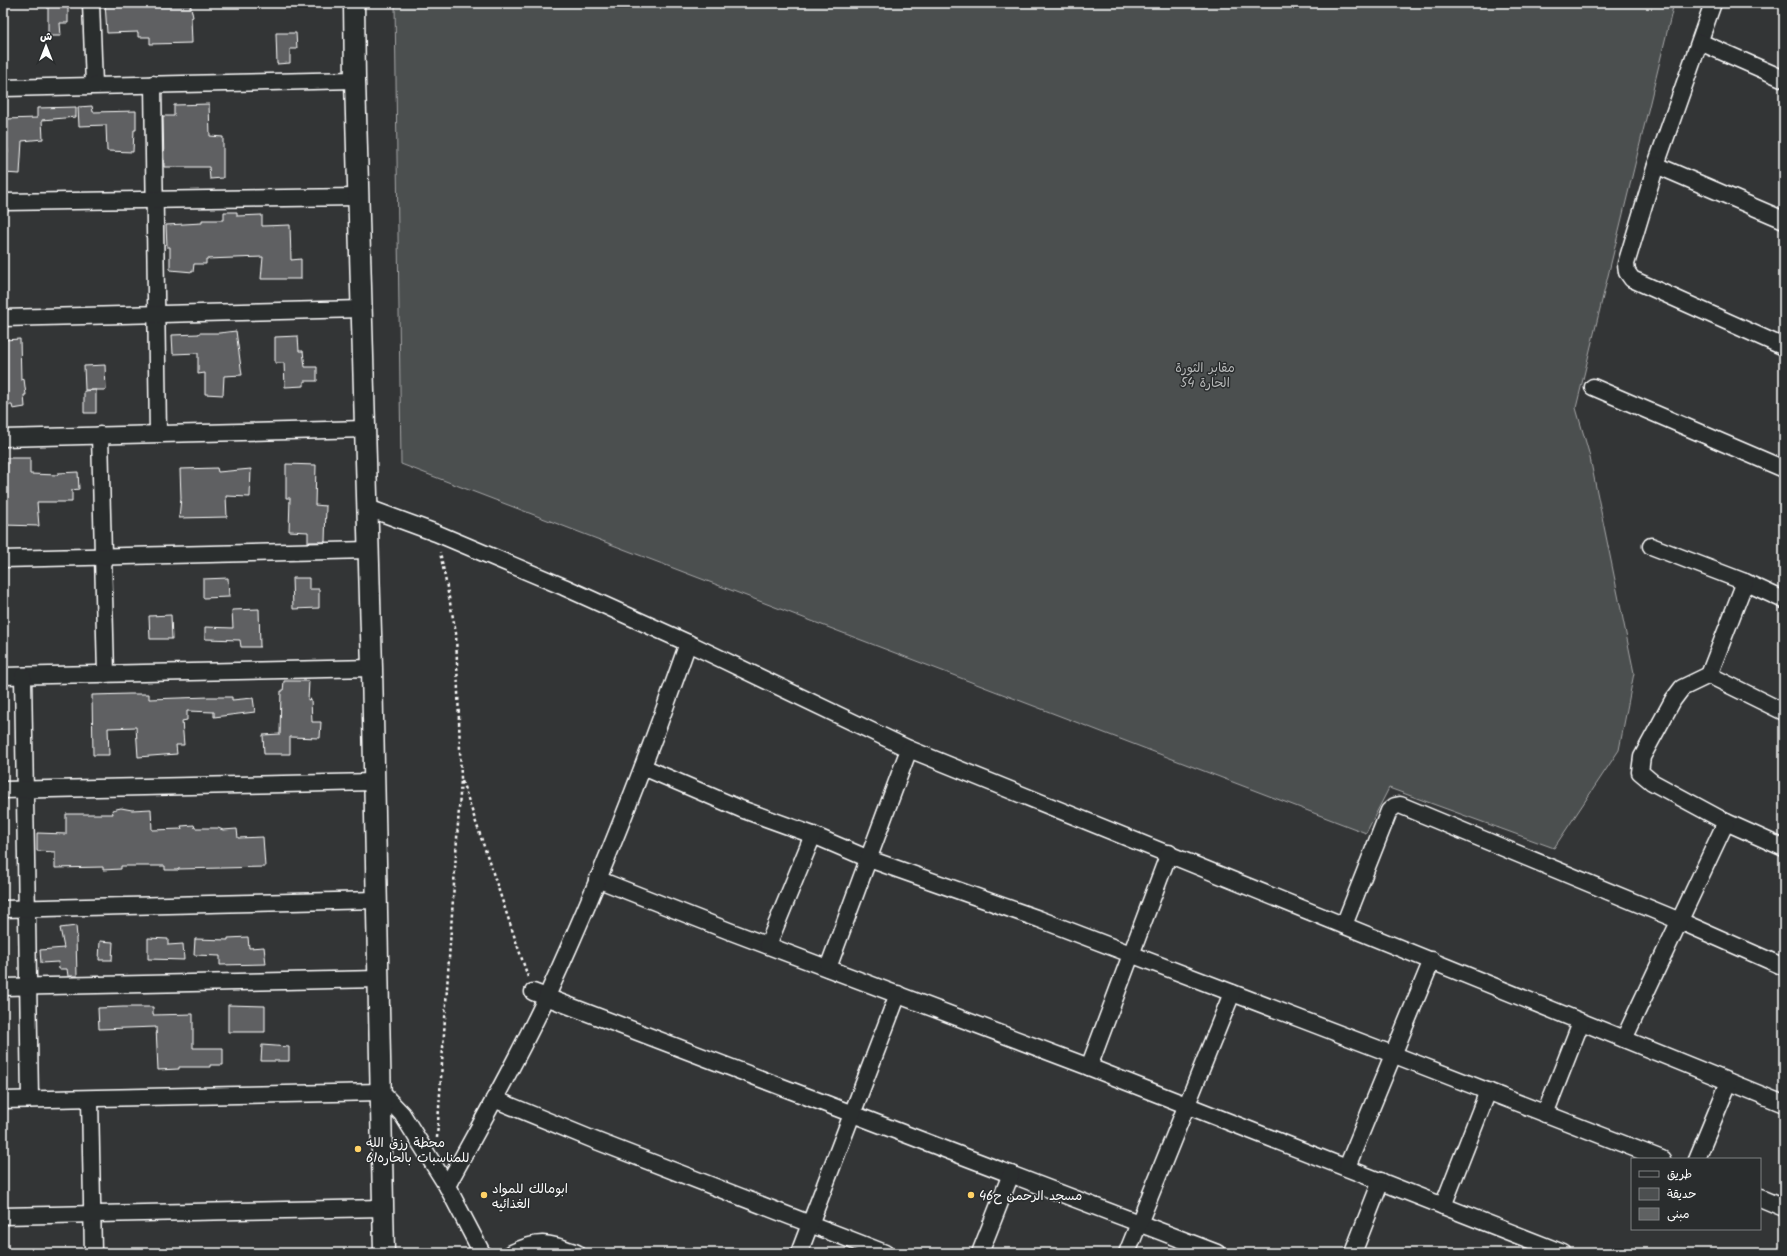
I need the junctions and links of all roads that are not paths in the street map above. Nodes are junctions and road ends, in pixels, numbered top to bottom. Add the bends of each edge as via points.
1 (91, 3) edge
2 (354, 3) edge
3 (1713, 3) edge
4 (1700, 42) junction
5 (1784, 79) edge
6 (355, 80) junction
7 (153, 84) junction
8 (94, 86) junction
9 (3, 88) edge
10 (1656, 165) junction
11 (358, 197) junction
12 (154, 199) junction
13 (3, 202) edge
14 (1784, 220) edge
15 (362, 308) junction
16 (155, 314) junction
17 (3, 318) edge
18 (1784, 347) edge
19 (1593, 387) dead end
20 (366, 429) junction
21 (158, 434) junction
22 (100, 435) junction
23 (3, 438) edge
24 (1784, 469) edge
25 (368, 508) junction
26 (1651, 546) dead end
27 (368, 550) junction
28 (104, 557) junction
29 (3, 559) edge
30 (1746, 582) junction
31 (1784, 600) edge
32 (688, 643) junction
33 (372, 668) junction
34 (106, 674) junction
35 (1709, 675) junction
36 (3, 676) edge
37 (23, 676) junction
38 (1784, 712) edge
39 (909, 749) junction
40 (643, 767) junction
41 (374, 782) junction
42 (25, 789) junction
43 (3, 790) edge
44 (1726, 822) junction
45 (813, 835) junction
46 (1784, 848) edge
47 (1168, 853) junction
48 (870, 858) junction
49 (597, 879) junction
50 (377, 900) junction
51 (26, 908) junction
52 (3, 909) edge
53 (1680, 921) junction
54 (1344, 924) junction
55 (768, 945) junction
56 (1131, 954) junction
57 (1432, 960) junction
58 (1784, 967) edge
59 (828, 968) junction
60 (379, 979) junction
61 (3, 987) edge
62 (28, 987) junction
63 (1232, 993) junction
64 (540, 994) junction
65 (898, 994) junction
66 (1581, 1022) junction
67 (1624, 1039) junction
68 (1392, 1054) junction
69 (1089, 1067) junction
70 (1729, 1082) junction
71 (1488, 1091) junction
72 (381, 1092) junction
73 (30, 1099) junction
74 (90, 1099) junction
75 (494, 1099) junction
76 (3, 1100) edge
77 (1784, 1104) edge
78 (1187, 1105) junction
79 (853, 1113) junction
80 (1545, 1114) junction
81 (1659, 1158) edge
82 (1697, 1158) edge
83 (1347, 1167) junction
84 (1011, 1174) junction
85 (1381, 1182) junction
86 (447, 1186) junction
87 (1761, 1198) edge
88 (1443, 1206) junction
89 (383, 1208) junction
90 (1784, 1208) edge
91 (92, 1214) junction
92 (3, 1216) edge
93 (1139, 1223) junction
94 (810, 1224) junction
95 (93, 1253) edge
96 (384, 1253) edge
97 (482, 1253) edge
98 (512, 1253) edge
99 (577, 1253) edge
100 (799, 1253) edge
101 (885, 1253) edge
102 (980, 1253) edge
103 (1127, 1253) edge
104 (1216, 1253) edge
105 (1353, 1253) edge
106 (1564, 1253) edge

1 - 8 street
2 - 6 main road
3 - 4 street
4 - 5 street
4 - 10 street
6 - 7 street
6 - 11 main road
7 - 8 street
7 - 12 street
8 - 9 street
10 - 14 street
10 - 18 street via 1626,264 1627,272 1632,279
11 - 12 street
11 - 15 main road
12 - 13 street
12 - 16 street
15 - 16 street
15 - 20 main road
16 - 17 street
16 - 21 street
19 - 24 street
20 - 21 street
20 - 25 main road
21 - 22 street
22 - 23 street
22 - 28 street
25 - 27 main road
25 - 32 street via 436,533
26 - 30 street
27 - 28 street
27 - 33 main road
28 - 29 street
28 - 34 street
30 - 31 street
30 - 35 street
32 - 39 street
32 - 40 street
33 - 34 street
33 - 41 main road
34 - 37 street
35 - 38 street
35 - 44 street via 1682,688 1673,700 1642,757 1640,772 1652,782
36 - 37 street
37 - 42 street
39 - 47 street
39 - 48 street
40 - 45 street via 741,809
40 - 49 street
41 - 42 street
41 - 50 main road
42 - 43 street
42 - 51 street
44 - 46 street
44 - 53 street
45 - 48 street
45 - 55 street
47 - 54 street
47 - 56 street
48 - 56 street
48 - 59 street
49 - 55 street
49 - 64 street
50 - 51 street
50 - 60 main road
51 - 52 street
51 - 62 street
53 - 54 street via 1400,805 1389,811
53 - 58 street
53 - 67 street
54 - 57 street
55 - 59 street
56 - 63 street
56 - 69 street
57 - 66 street
57 - 68 street
59 - 65 street
60 - 62 street
60 - 72 main road
61 - 62 street
62 - 73 street
63 - 68 street
63 - 78 street
64 - 75 street
64 - 79 street
65 - 69 street
65 - 79 street
66 - 67 street
66 - 80 street
67 - 70 street
68 - 71 street
68 - 83 street
69 - 78 street
70 - 77 street
70 - 82 street
71 - 80 street
71 - 88 street
72 - 74 street
72 - 86 street via 402,1114
72 - 89 main road
73 - 74 street
73 - 76 street
74 - 91 street
75 - 86 street
75 - 94 street
78 - 83 street
78 - 93 street
79 - 84 street
79 - 94 street
80 - 81 street
83 - 85 street
84 - 93 street
84 - 102 street
85 - 88 street
85 - 105 street
86 - 97 street
87 - 90 street
88 - 106 street
89 - 91 street
89 - 96 main road
91 - 92 street
91 - 95 street
93 - 103 street
93 - 104 street
94 - 100 street
94 - 101 street
98 - 99 street via 537,1243 553,1244

